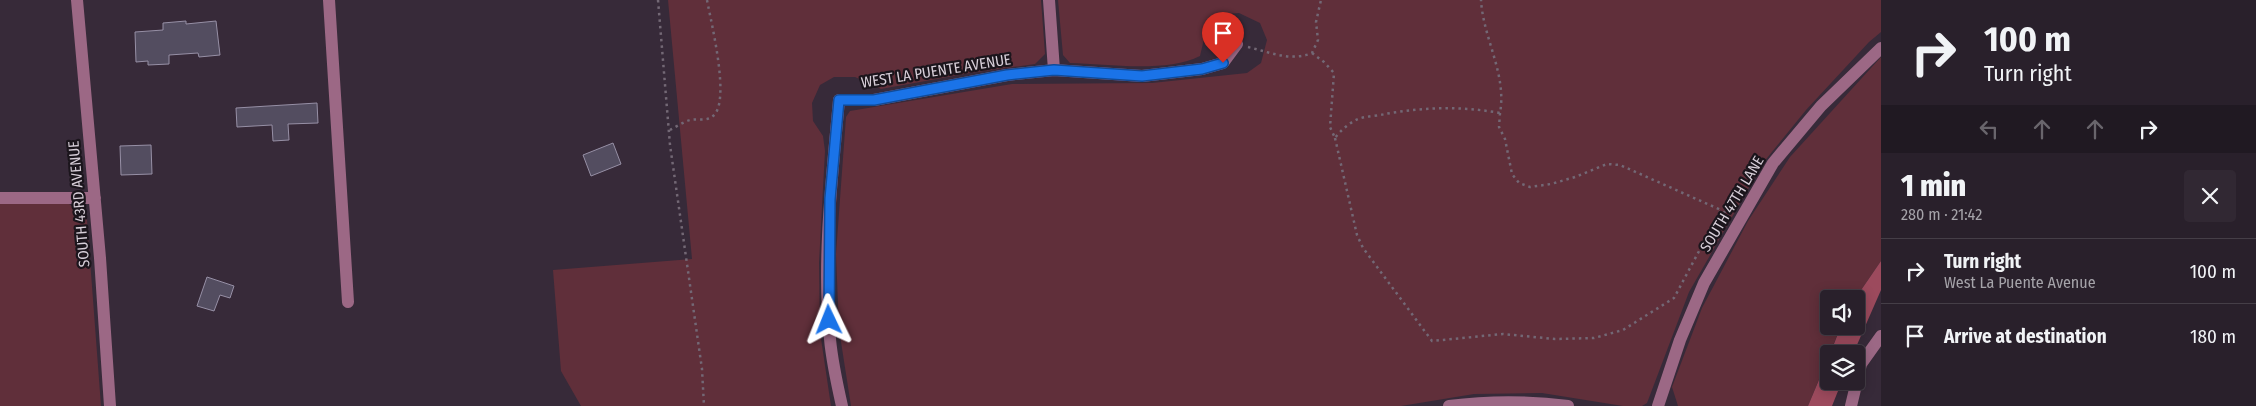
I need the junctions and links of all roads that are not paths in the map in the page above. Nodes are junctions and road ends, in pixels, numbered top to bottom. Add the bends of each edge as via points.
1 (76, 0) edge
2 (329, 0) edge
3 (1048, 0) edge
4 (1237, 44) road end
5 (1881, 48) edge
6 (1054, 70) junction
7 (0, 198) edge
8 (94, 198) junction
9 (348, 302) dead end
10 (1881, 336) edge
11 (1659, 403) edge
12 (110, 406) edge
13 (842, 406) edge
14 (1449, 406) edge
15 (1568, 406) edge
16 (1851, 406) edge

1 - 8 street, SOUTH 43RD AVENUE
2 - 9 street
3 - 6 street
4 - 6 street, WEST LA PUENTE AVENUE via 1223,63 1202,69 1142,76
5 - 11 street, SOUTH 47TH LANE via 1821,106 1773,163 1704,282
6 - 13 street, WEST LA PUENTE AVENUE via 1007,75 874,100 839,100 830,199 828,282 830,338
7 - 8 street
8 - 12 street, SOUTH 43RD AVENUE
10 - 16 street via 1861,364
14 - 15 street via 1473,403

